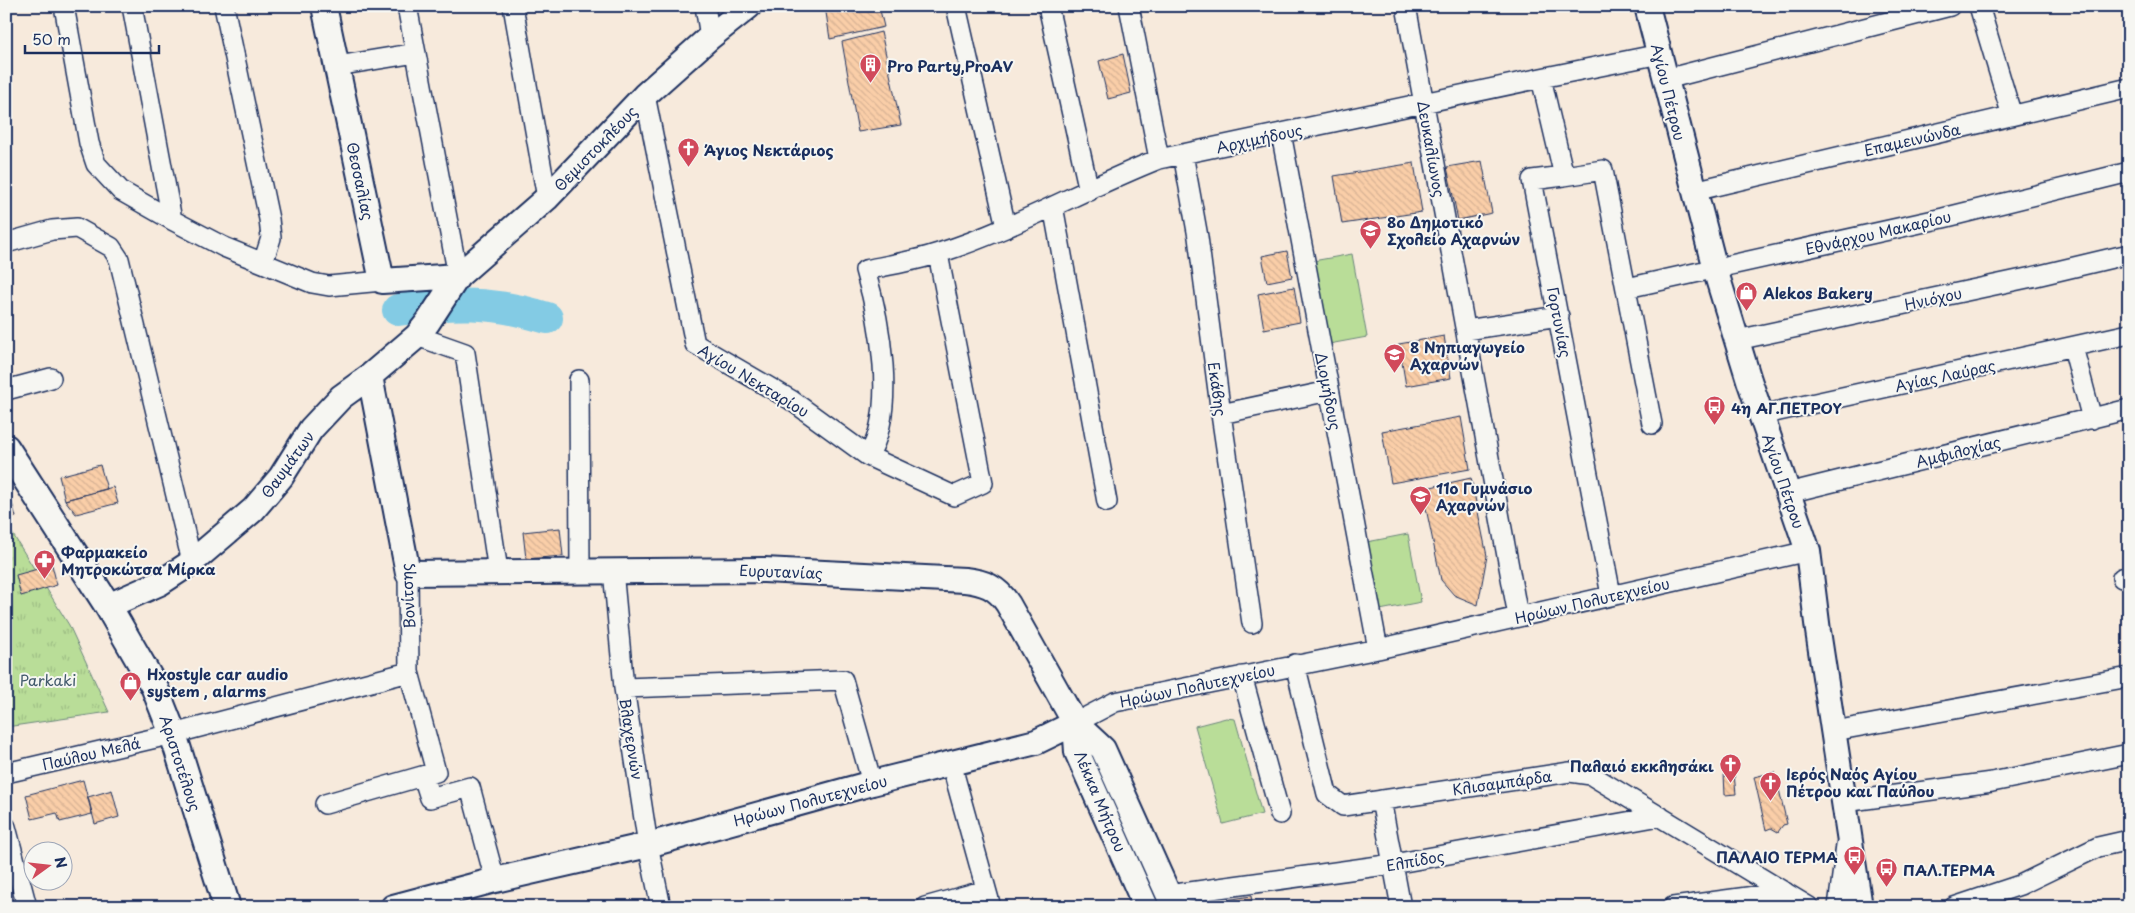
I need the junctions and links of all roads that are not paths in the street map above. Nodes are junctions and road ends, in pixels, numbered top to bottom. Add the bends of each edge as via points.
1 (64, 6) edge
2 (132, 6) edge
3 (224, 6) edge
4 (324, 6) edge
5 (407, 6) edge
6 (513, 6) edge
7 (705, 6) edge
8 (750, 6) edge
9 (956, 6) edge
10 (1048, 6) edge
11 (1129, 6) edge
12 (1406, 6) edge
13 (1647, 6) edge
14 (1950, 6) edge
15 (1980, 6) edge
16 (710, 37) junction
17 (416, 53) junction
18 (1660, 54) junction
19 (337, 66) junction
20 (1541, 78) junction
21 (1666, 79) junction
22 (2129, 88) edge
23 (645, 95) junction
24 (1424, 103) junction
25 (2012, 116) junction
26 (1281, 133) junction
27 (1183, 154) junction
28 (1159, 159) junction
29 (2129, 172) edge
30 (1564, 176) junction
31 (1089, 190) junction
32 (1694, 190) junction
33 (547, 198) junction
34 (1053, 206) junction
35 (172, 220) junction
36 (1006, 227) junction
37 (6, 243) edge
38 (938, 254) junction
39 (2129, 254) edge
40 (263, 263) junction
41 (1715, 269) junction
42 (382, 281) junction
43 (451, 285) junction
44 (1627, 288) junction
45 (1559, 316) junction
46 (423, 329) junction
47 (1466, 330) junction
48 (2129, 334) edge
49 (1737, 340) junction
50 (2073, 347) junction
51 (370, 376) junction
52 (51, 378) dead end
53 (578, 380) dead end
54 (6, 390) edge
55 (1329, 391) junction
56 (2129, 409) edge
57 (1221, 414) junction
58 (1762, 415) junction
59 (2092, 418) junction
60 (1652, 424) dead end
61 (6, 448) edge
62 (868, 456) junction
63 (1788, 493) junction
64 (1107, 502) dead end
65 (1808, 551) junction
66 (192, 562) junction
67 (580, 570) junction
68 (613, 570) junction
69 (498, 572) junction
70 (408, 573) junction
71 (1611, 595) junction
72 (108, 606) junction
73 (1518, 616) junction
74 (1252, 624) dead end
75 (1378, 648) junction
76 (1295, 664) junction
77 (409, 672) junction
78 (1242, 676) junction
79 (2129, 677) edge
80 (624, 688) junction
81 (1075, 723) junction
82 (1834, 731) junction
83 (173, 734) junction
84 (2129, 754) edge
85 (951, 763) junction
86 (6, 773) edge
87 (423, 776) junction
88 (872, 783) junction
89 (1381, 800) junction
90 (1844, 802) junction
91 (325, 804) dead end
92 (1280, 814) dead end
93 (1660, 816) junction
94 (6, 828) edge
95 (2129, 840) edge
96 (648, 845) junction
97 (1394, 864) junction
98 (495, 880) junction
99 (1785, 892) junction
100 (988, 898) edge
101 (1171, 901) edge
102 (427, 902) edge
103 (27, 907) edge
104 (227, 907) edge
105 (393, 907) edge
106 (662, 907) edge
107 (925, 907) edge
108 (1146, 907) edge
109 (1401, 907) edge
110 (1673, 907) edge
111 (1809, 907) edge
112 (1838, 907) edge
113 (1860, 907) edge
114 (1954, 907) edge

1 - 35 street via 89,143 96,164 122,191
2 - 35 street
3 - 40 street via 270,219 271,238
4 - 19 street, Θεσσαλίας
5 - 17 street
6 - 33 street
7 - 16 street
8 - 16 street, Θεμιστοκλέους
9 - 36 street
10 - 31 street
11 - 28 street
12 - 24 street, Δευκαλίωνος
13 - 18 street, Αγίου Πέτρου
14 - 21 street
15 - 25 street
16 - 23 street, Θεμιστοκλέους
17 - 19 street
17 - 43 street
18 - 20 street, Αρχιμήδους
18 - 21 street, Αγίου Πέτρου
19 - 42 street, Θεσσαλίας
20 - 24 street, Αρχιμήδους
20 - 30 street
21 - 32 street, Αγίου Πέτρου
22 - 25 street, Επαμεινώνδα
23 - 33 street, Θεμιστοκλέους
23 - 62 street, Αγίου Νεκταρίου via 694,344 791,400
24 - 26 street, Αρχιμήδους
24 - 47 street, Δευκαλίωνος
25 - 32 street, Επαμεινώνδα
26 - 27 street, Αρχιμήδους
26 - 55 street, Διομήδους
27 - 28 street, Αρχιμήδους
27 - 57 street, Εκάβης via 1198,237
28 - 31 street, Αρχιμήδους
29 - 41 street, Εθνάρχου Μακαρίου
30 - 44 street via 1603,170
30 - 45 street, Γορτυνίας via 1532,180
31 - 34 street, Αρχιμήδους
32 - 41 street, Αγίου Πέτρου
33 - 43 street, Θεμιστοκλέους
34 - 36 street, Αρχιμήδους
34 - 64 street
35 - 40 street
36 - 38 street, Αρχιμήδους
37 - 66 street via 52,230 77,228 111,247 119,259
38 - 62 street, Αρχιμήδους via 865,270 878,322 884,372 879,424 874,447
38 - 62 street, Αγίου Νεκταρίου via 983,483 954,496
39 - 49 street, Ηνιόχου
40 - 42 street via 312,283 329,286
41 - 44 street, Εθνάρχου Μακαρίου
41 - 49 street, Αγίου Πέτρου
42 - 43 street
43 - 46 street, Θαυμάτων
44 - 60 street
45 - 47 street
45 - 71 street, Γορτυνίας
46 - 51 street, Θαυμάτων
46 - 69 street via 465,353
47 - 73 street, Δευκαλίωνος
48 - 50 street, Αγίας Λαύρας
49 - 58 street, Αγίου Πέτρου
50 - 58 street, Αγίας Λαύρας
50 - 59 street
51 - 66 street, Θαυμάτων via 341,397 311,429 281,477 253,510
51 - 70 street, Βονίτσης
52 - 54 street
53 - 67 street
55 - 57 street
55 - 75 street, Διομήδους
56 - 59 street, Αμφιλοχίας
57 - 74 street, Εκάβης
58 - 63 street, Αγίου Πέτρου
59 - 63 street, Αμφιλοχίας
61 - 72 main road, Αριστοτέλους
63 - 65 street, Αγίου Πέτρου
65 - 71 street, Ηρώων Πολυτεχνείου
65 - 82 street, Αγίου Πέτρου
66 - 72 street, Θαυμάτων via 160,583
67 - 68 street, Ευρυτανίας
67 - 69 street, Ευρυτανίας
68 - 80 street, Βλαχερνών
68 - 81 street, Ευρυτανίας via 764,570 965,580 988,584 1003,596
69 - 70 street, Ευρυτανίας
70 - 77 street, Βονίτσης
71 - 73 street, Ηρώων Πολυτεχνείου
72 - 83 main road, Αριστοτέλους via 154,686
73 - 75 street, Ηρώων Πολυτεχνείου
75 - 76 street, Ηρώων Πολυτεχνείου
76 - 78 street, Ηρώων Πολυτεχνείου
76 - 89 street, Κλισαμπάρδα via 1327,794 1343,806
77 - 83 street, Παύλου Μελά
77 - 87 street, Βονίτσης via 436,772
78 - 81 street, Ηρώων Πολυτεχνείου via 1115,702
78 - 92 street
79 - 82 street
80 - 88 street via 843,680
80 - 96 street, Βλαχερνών
81 - 85 street, Ηρώων Πολυτεχνείου via 1036,742
81 - 101 street, Λέκκα Μήτρου via 1104,749
81 - 108 street, Λέκκα Μήτρου via 1077,752
82 - 90 street, Αγίου Πέτρου
83 - 86 street, Παύλου Μελά
83 - 104 main road, Αριστοτέλους
84 - 90 street via 1992,782
85 - 88 street, Ηρώων Πολυτεχνείου
85 - 100 street
87 - 91 street
87 - 98 street via 430,798 470,787
88 - 96 street, Ηρώων Πολυτεχνείου
89 - 93 street, Κλισαμπάρδα via 1570,772 1591,775
89 - 97 street
90 - 112 street via 1846,842
90 - 113 street, Αγίου Πέτρου
93 - 97 street, Ελπίδος
93 - 99 street, Κλισαμπάρδα
94 - 103 street
95 - 114 street via 2098,847 2020,885
96 - 98 street, Ηρώων Πολυτεχνείου
96 - 106 street, Βλαχερνών
97 - 101 street, Ελπίδος
97 - 109 street
98 - 102 street, Ηρώων Πολυτεχνείου
99 - 110 street
99 - 111 street, Κλισαμπάρδα
100 - 107 street
102 - 105 street, Ηρώων Πολυτεχνείου

